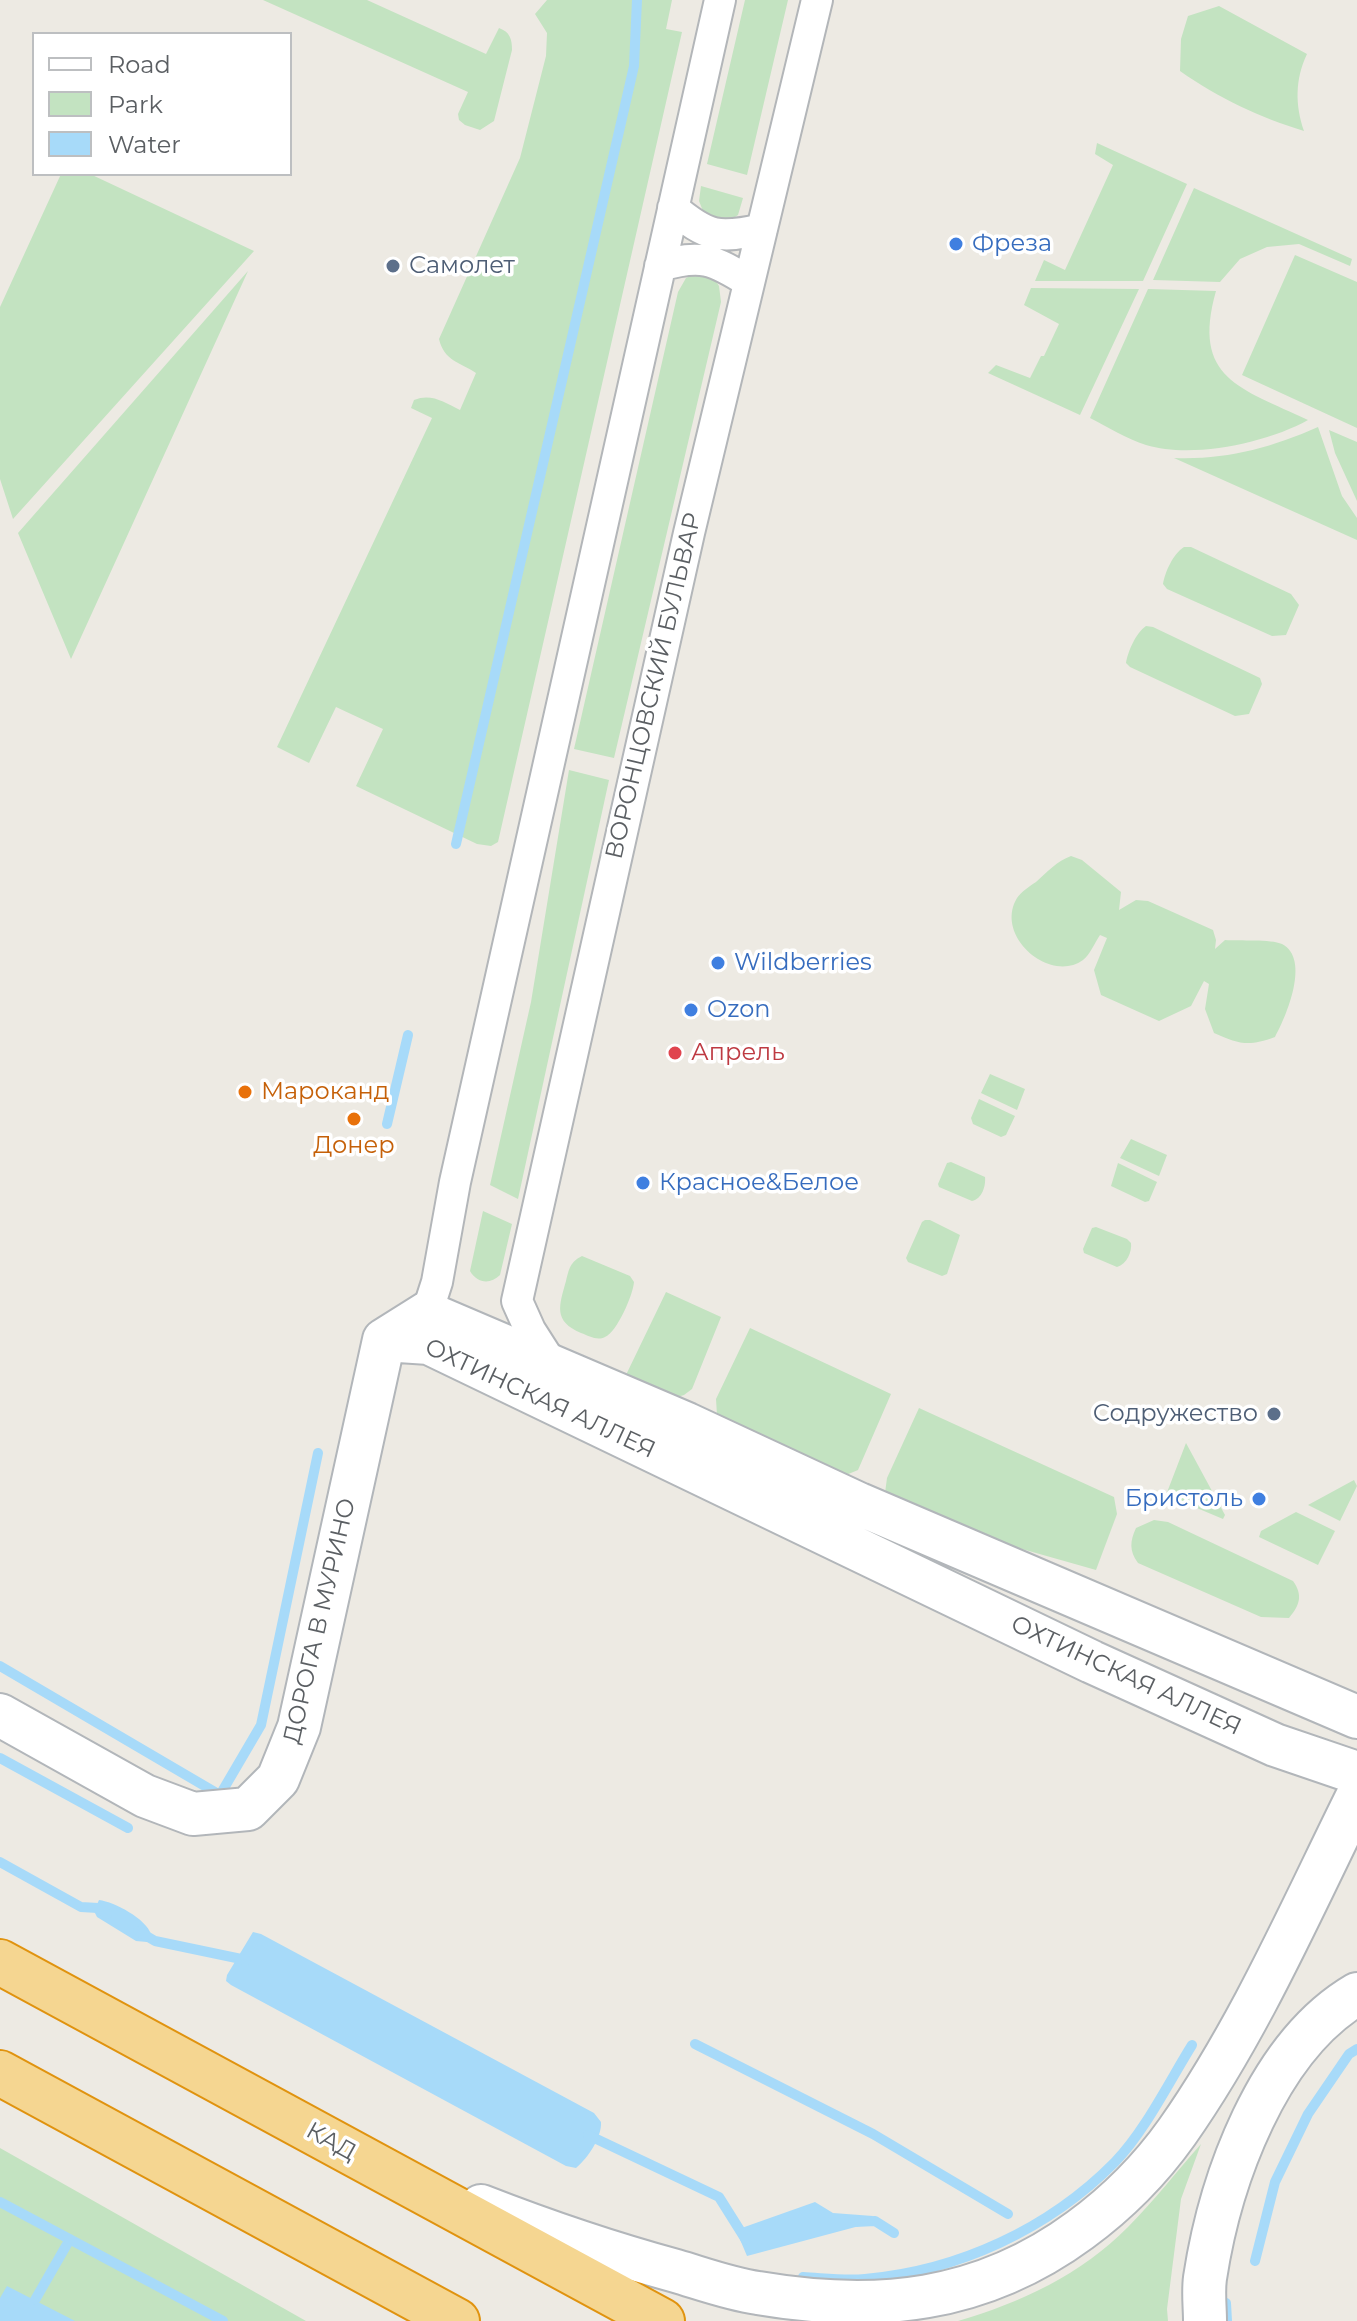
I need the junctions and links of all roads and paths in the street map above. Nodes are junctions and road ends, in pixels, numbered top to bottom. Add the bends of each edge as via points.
1 (720, 0) edge
2 (817, 0) edge
3 (673, 208) junction
4 (762, 229) junction
5 (660, 266) junction
6 (749, 282) junction
7 (517, 1301) junction
8 (431, 1313) junction
9 (384, 1340) joint
10 (553, 1366) junction
11 (0, 1715) edge
12 (1357, 1717) edge
13 (1357, 1773) edge
14 (1357, 1797) edge
15 (0, 1962) edge
16 (1357, 1994) edge
17 (0, 2073) edge
18 (375, 2166) junction
19 (457, 2321) edge
20 (662, 2321) edge
21 (1205, 2321) edge

1 - 3 street
2 - 4 street, ВОРОНЦОВСКИЙ БУЛЬВАР
3 - 4 street via 696,228 730,236
3 - 5 street
4 - 6 street, ВОРОНЦОВСКИЙ БУЛЬВАР
5 - 6 street via 689,258 723,265
5 - 8 street via 455,1182
6 - 7 street, ВОРОНЦОВСКИЙ БУЛЬВАР
7 - 8 street via 497,1316 477,1321 456,1316 441,1303
7 - 10 street
8 - 9 street, ОХТИНСКАЯ АЛЛЕЯ
8 - 10 street, ОХТИНСКАЯ АЛЛЕЯ
8 - 13 street, ОХТИНСКАЯ АЛЛЕЯ via 1092,1662 1275,1745
9 - 11 street, ДОРОГА В МУРИНО via 299,1727 278,1779 248,1809 193,1814 145,1796
10 - 12 street, ОХТИНСКАЯ АЛЛЕЯ via 859,1504
14 - 18 street via 1252,2009 1176,2134 1115,2204 1020,2269 917,2298 871,2303 756,2293 554,2234
15 - 18 highway, КАД
16 - 21 street via 1303,2040 1272,2082 1251,2125 1221,2206 1205,2281
17 - 19 highway
18 - 20 highway, КАД

